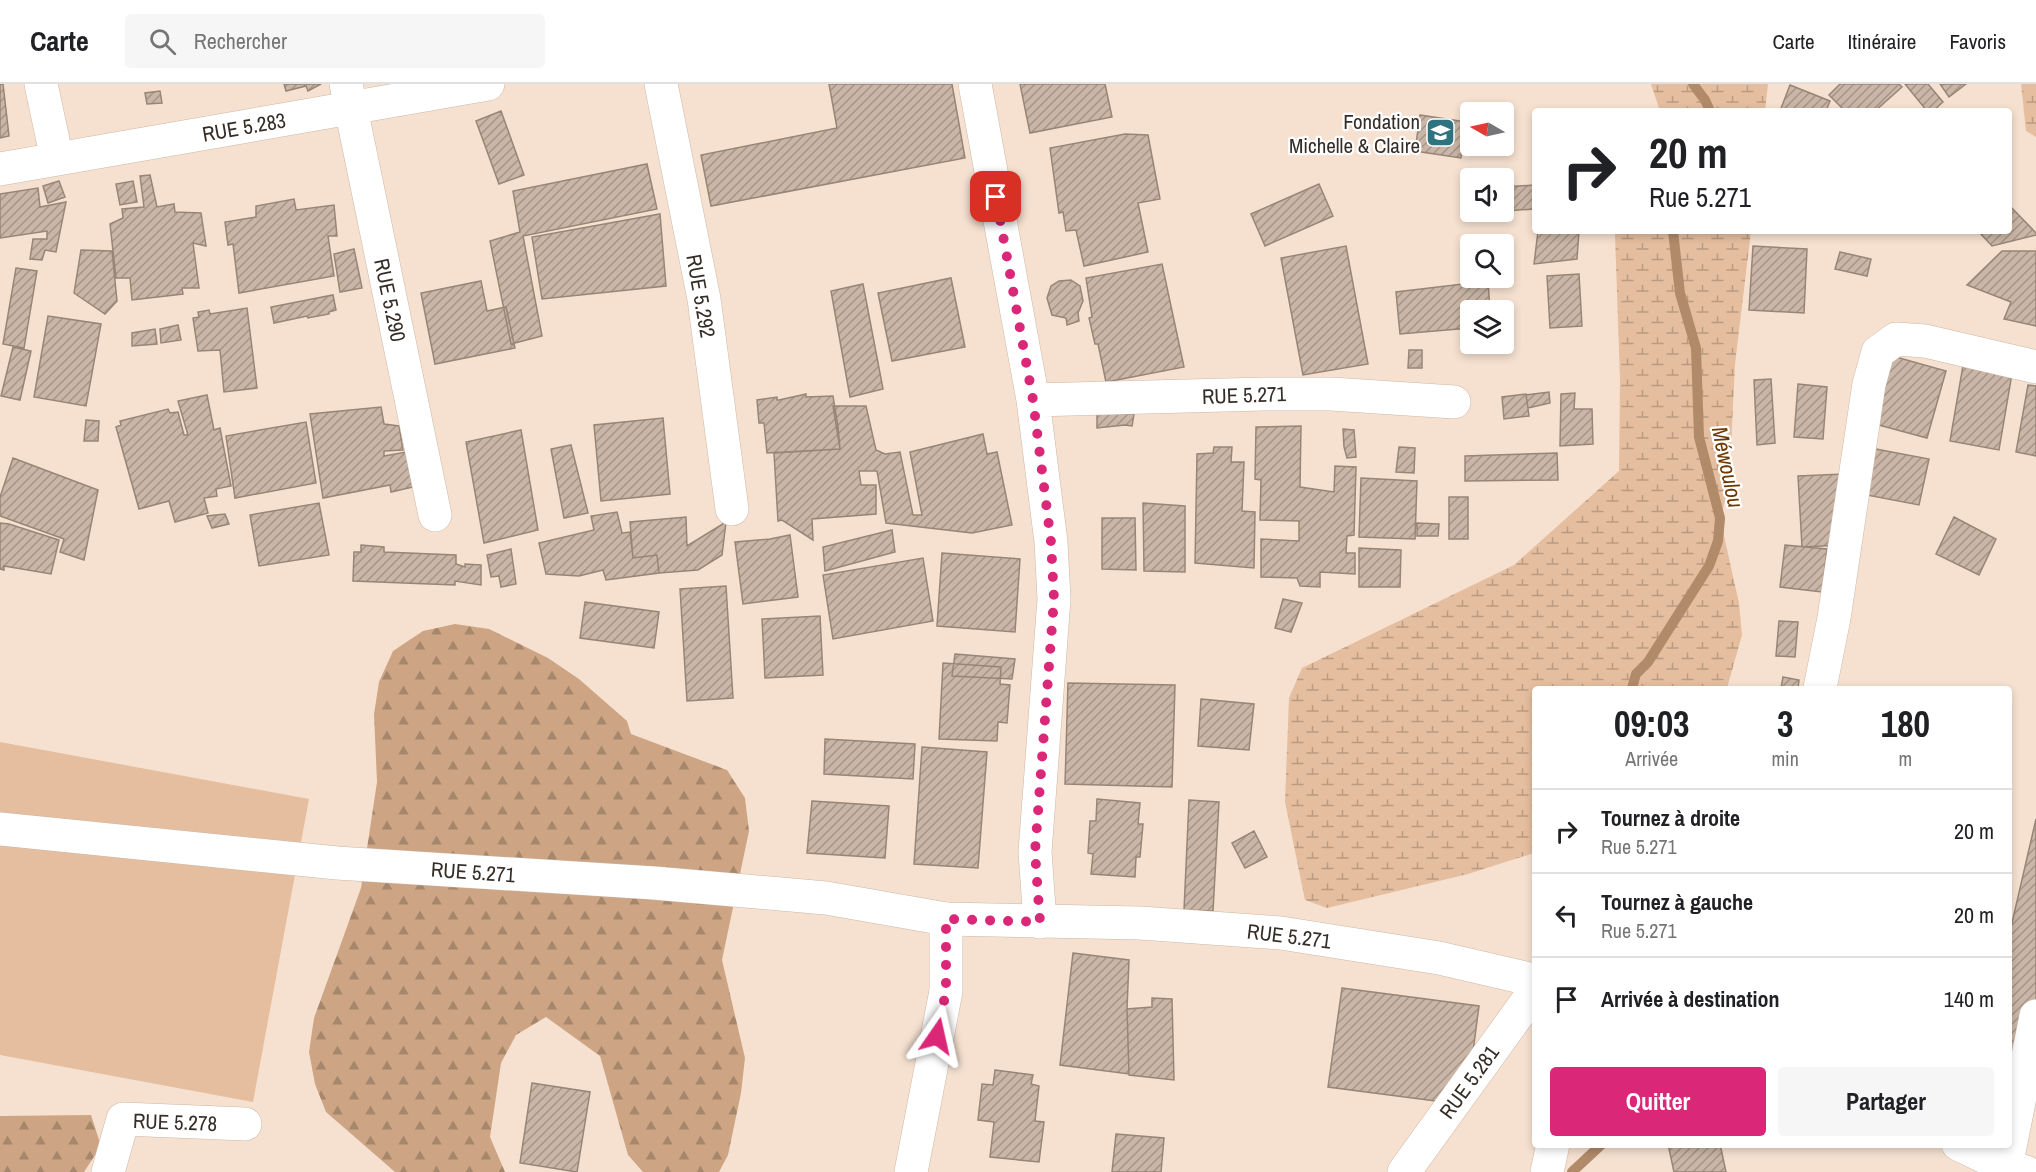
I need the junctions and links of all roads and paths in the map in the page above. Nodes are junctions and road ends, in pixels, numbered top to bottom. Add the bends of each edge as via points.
1 (41, 84) edge
2 (488, 84) edge
3 (661, 84) edge
4 (975, 84) edge
5 (348, 97) edge
6 (57, 159) junction
7 (0, 169) edge
8 (2036, 367) edge
9 (1033, 400) junction
10 (1454, 402) dead end
11 (732, 509) dead end
12 (435, 515) dead end
13 (1820, 686) edge
14 (0, 829) edge
15 (946, 919) junction
16 (1040, 922) junction
17 (1532, 980) edge
18 (1532, 995) edge
19 (2036, 1016) edge
20 (245, 1124) dead end
21 (1551, 1148) edge
22 (1966, 1148) edge
23 (2013, 1170) edge
24 (108, 1172) edge
25 (911, 1172) edge
26 (1404, 1172) edge
27 (1547, 1172) edge

1 - 6 street
2 - 5 street, RUE 5.283
3 - 11 street, RUE 5.292 via 704,299
4 - 9 street
5 - 6 street, RUE 5.283
5 - 12 street, RUE 5.290
6 - 7 street, RUE 5.283
8 - 13 street via 1924,341 1896,339 1878,352 1869,384
9 - 10 street, RUE 5.271 via 1331,394
9 - 16 street via 1054,599 1035,852
14 - 15 street, RUE 5.271 via 337,863 826,898
15 - 16 street, RUE 5.271
15 - 25 street via 946,991
16 - 17 street, RUE 5.271 via 1140,923 1281,933 1439,958
18 - 26 street, RUE 5.281
19 - 23 street
20 - 24 street, RUE 5.278 via 123,1119
21 - 27 street
22 - 23 street

